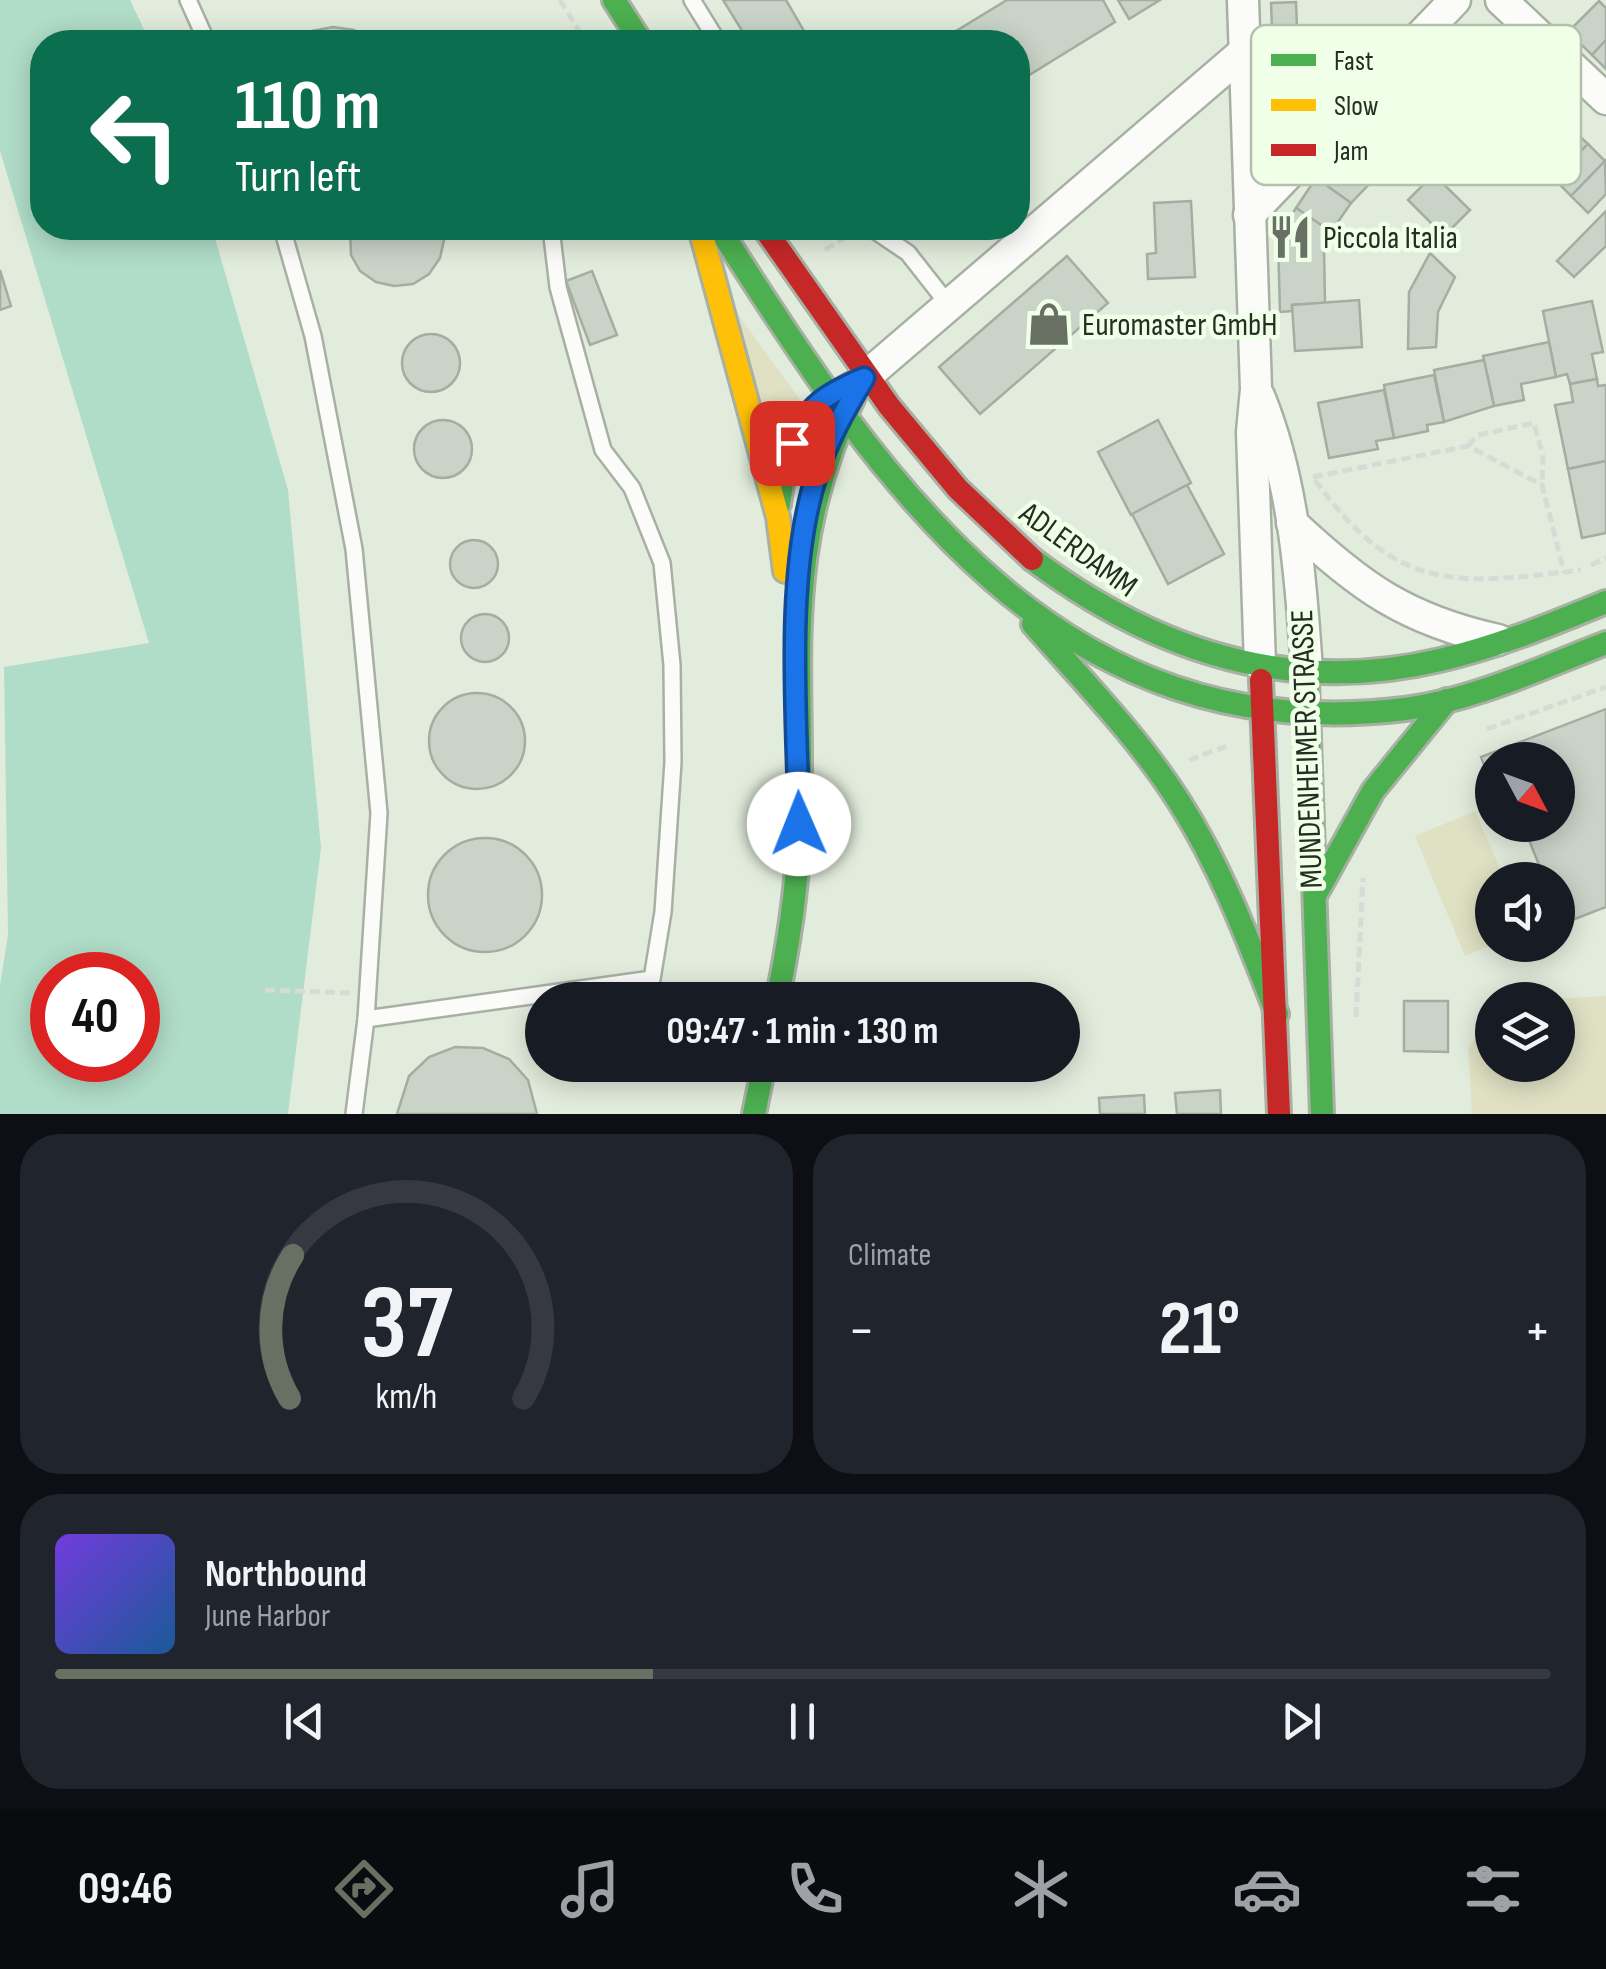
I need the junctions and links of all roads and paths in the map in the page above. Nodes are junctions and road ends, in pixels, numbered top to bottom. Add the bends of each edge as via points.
1 (188, 0) edge
2 (560, 0) edge
3 (614, 0) edge
4 (692, 0) edge
5 (1243, 0) edge
6 (1454, 0) edge
7 (1500, 0) edge
8 (1430, 25) edge
9 (1527, 25) edge
10 (202, 30) edge
11 (579, 30) edge
12 (633, 30) edge
13 (711, 30) edge
14 (1244, 52) junction
15 (1581, 76) edge
16 (1606, 99) edge
17 (1278, 185) edge
18 (1249, 215) junction
19 (1030, 234) edge
20 (285, 240) edge
21 (552, 240) edge
22 (703, 240) edge
23 (727, 240) edge
24 (772, 240) edge
25 (841, 240) edge
26 (889, 240) edge
27 (1023, 240) edge
28 (811, 259) dead end
29 (948, 304) junction
30 (864, 378) junction
31 (1256, 389) junction
32 (826, 394) junction
33 (840, 417) junction
34 (1468, 446) junction
35 (1306, 463) dead end
36 (1313, 477) junction
37 (1542, 486) junction
38 (778, 517) junction
39 (1292, 523) junction
40 (1606, 558) edge
41 (1564, 572) junction
42 (1606, 602) edge
43 (1016, 604) junction
44 (794, 636) junction
45 (1506, 642) junction
46 (1606, 642) edge
47 (1260, 665) junction
48 (1307, 671) junction
49 (1447, 700) junction
50 (1263, 711) junction
51 (1308, 715) junction
52 (1364, 870) dead end
53 (1312, 902) junction
54 (780, 982) edge
55 (265, 990) dead end
56 (368, 994) junction
57 (1277, 1014) junction
58 (366, 1019) junction
59 (1356, 1027) dead end
60 (761, 1082) edge
61 (354, 1114) edge
62 (754, 1114) edge
63 (1279, 1114) edge
64 (1322, 1114) edge

1 - 10 lane
2 - 11 path
3 - 12 street
4 - 13 lane
5 - 14 street, MUNDENHEIMER STRASSE
6 - 8 street
7 - 9 street
14 - 18 street, MUNDENHEIMER STRASSE
14 - 19 street
15 - 16 street
17 - 18 street
18 - 31 street, MUNDENHEIMER STRASSE
20 - 56 lane via 313,336 354,549 380,814
21 - 58 lane via 558,288 602,450 632,488 662,564 672,666 668,852 652,979
22 - 38 street
23 - 32 street
24 - 30 street, ADLERDAMM
25 - 28 path
26 - 29 lane via 908,253
27 - 29 street
29 - 30 street
30 - 32 street
30 - 33 street
30 - 47 street, ADLERDAMM via 963,497 1066,588 1134,628 1224,661
31 - 39 street, MUNDENHEIMER STRASSE via 1271,425
31 - 47 street, MUNDENHEIMER STRASSE
32 - 33 street
32 - 38 street via 801,420 783,467
33 - 43 street via 947,543
33 - 44 street via 815,478
34 - 36 path
34 - 37 path
34 - 37 path via 1478,435 1534,423
35 - 36 path
36 - 41 path via 1359,534 1411,570 1498,580
37 - 41 path
38 - 44 street
39 - 45 street via 1388,602
39 - 48 street, MUNDENHEIMER STRASSE
40 - 41 path
42 - 45 street, ADLERDAMM
43 - 50 street via 1130,674 1225,706
43 - 57 street via 1151,762 1184,811 1240,921
44 - 54 street via 799,824
45 - 48 street, ADLERDAMM via 1433,662
46 - 49 street
47 - 48 street, ADLERDAMM
47 - 50 street, MUNDENHEIMER STRASSE
48 - 51 street, MUNDENHEIMER STRASSE
49 - 51 street via 1403,710
49 - 53 street via 1358,810
50 - 51 street
50 - 57 street, MUNDENHEIMER STRASSE
51 - 53 street, MUNDENHEIMER STRASSE
52 - 59 path
53 - 64 street, MUNDENHEIMER STRASSE
55 - 56 path
56 - 58 lane
57 - 63 street, MUNDENHEIMER STRASSE
58 - 61 lane
60 - 62 street

